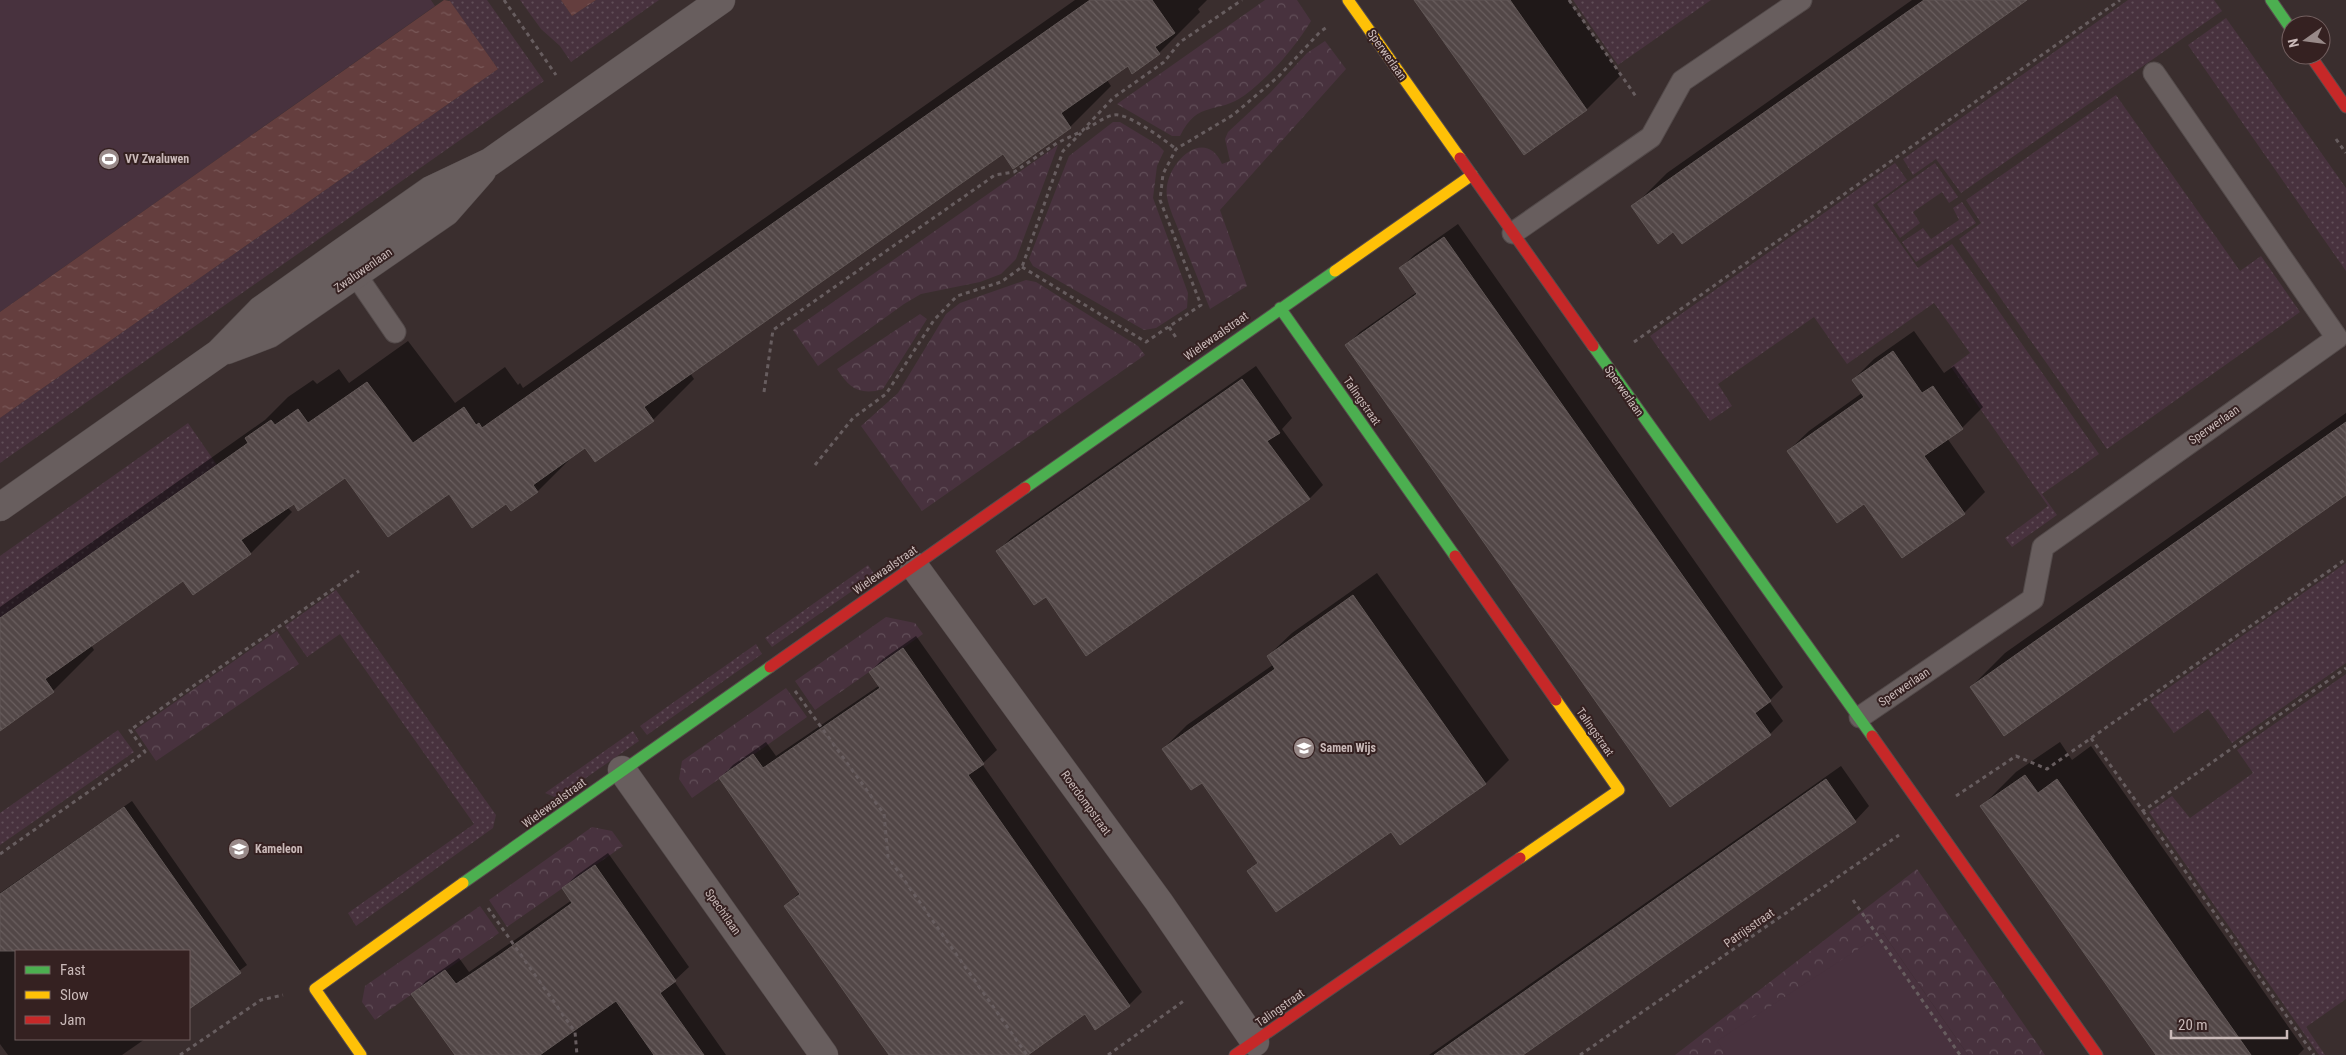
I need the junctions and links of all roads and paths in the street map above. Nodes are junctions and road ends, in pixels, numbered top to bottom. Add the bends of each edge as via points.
1 (504, 0) edge
2 (721, 0) edge
3 (1242, 0) edge
4 (1569, 0) edge
5 (1801, 0) edge
6 (2120, 0) edge
7 (2271, 0) edge
8 (1351, 4) edge
9 (2281, 15) edge
10 (2317, 65) edge
11 (2154, 73) dead end
12 (575, 102) junction
13 (2346, 107) edge
14 (1657, 126) junction
15 (1082, 131) junction
16 (1176, 150) junction
17 (1472, 175) junction
18 (1513, 233) junction
19 (349, 264) junction
20 (1022, 267) junction
21 (1280, 308) junction
22 (395, 332) dead end
23 (1604, 362) junction
24 (764, 392) dead end
25 (815, 465) dead end
26 (0, 507) edge
27 (2346, 559) edge
28 (914, 566) junction
29 (359, 571) dead end
30 (776, 663) junction
31 (2346, 668) edge
32 (1860, 717) junction
33 (2091, 738) junction
34 (622, 770) junction
35 (2143, 811) junction
36 (1928, 814) junction
37 (0, 854) edge
38 (469, 881) junction
39 (1853, 900) dead end
40 (1212, 981) junction
41 (315, 989) junction
42 (1245, 1048) edge
43 (180, 1055) edge
44 (361, 1055) edge
45 (577, 1055) edge
46 (824, 1055) edge
47 (1027, 1055) edge
48 (1108, 1055) edge
49 (1580, 1055) edge
50 (1960, 1055) edge
51 (2097, 1055) edge
52 (2314, 1055) edge

1 - 12 path
2 - 12 street, Zwaluwenlaan
3 - 15 path via 1180,42 1164,62 1113,98
4 - 14 path
5 - 14 lane via 1682,80
6 - 23 path
7 - 9 street
8 - 16 path via 1279,76 1233,115
8 - 17 street, Sperwerlaan
10 - 13 street
11 - 32 lane, Sperwerlaan via 2337,338 2043,547 2033,599
12 - 19 street, Zwaluwenlaan via 490,162 446,212
14 - 18 lane via 1651,137
15 - 16 path via 1114,115 1124,116 1167,141
15 - 20 path via 1063,151
15 - 24 path via 1057,143 1014,172 995,174 773,330
16 - 20 path via 1163,174 1160,200 1201,305 1146,342
17 - 18 street, Sperwerlaan
17 - 21 street, Wielewaalstraat
18 - 23 street, Sperwerlaan
19 - 22 lane
19 - 26 street, Zwaluwenlaan via 269,334 219,353
20 - 25 path via 1001,282 957,296 934,320 886,394 853,418
21 - 28 street, Wielewaalstraat
21 - 42 street, Talingstraat via 1619,790
23 - 32 street, Sperwerlaan
27 - 33 path
28 - 30 street, Wielewaalstraat
28 - 40 street, Roerdompstraat via 1159,902
29 - 37 path via 130,730 145,752
30 - 34 street, Wielewaalstraat
30 - 47 path via 884,814 888,856
31 - 35 path
32 - 36 street, Sperwerlaan
33 - 35 path
33 - 36 path, Patrijsstraat via 2047,769 2016,756
34 - 38 street, Wielewaalstraat
34 - 46 street, Spechtlaan
35 - 52 path
36 - 49 path, Patrijsstraat
36 - 51 street, Sperwerlaan
38 - 41 street, Wielewaalstraat
38 - 45 path via 575,1032
39 - 50 path
40 - 42 street, Roerdompstraat
40 - 48 path
41 - 43 path via 261,1000
41 - 44 street

